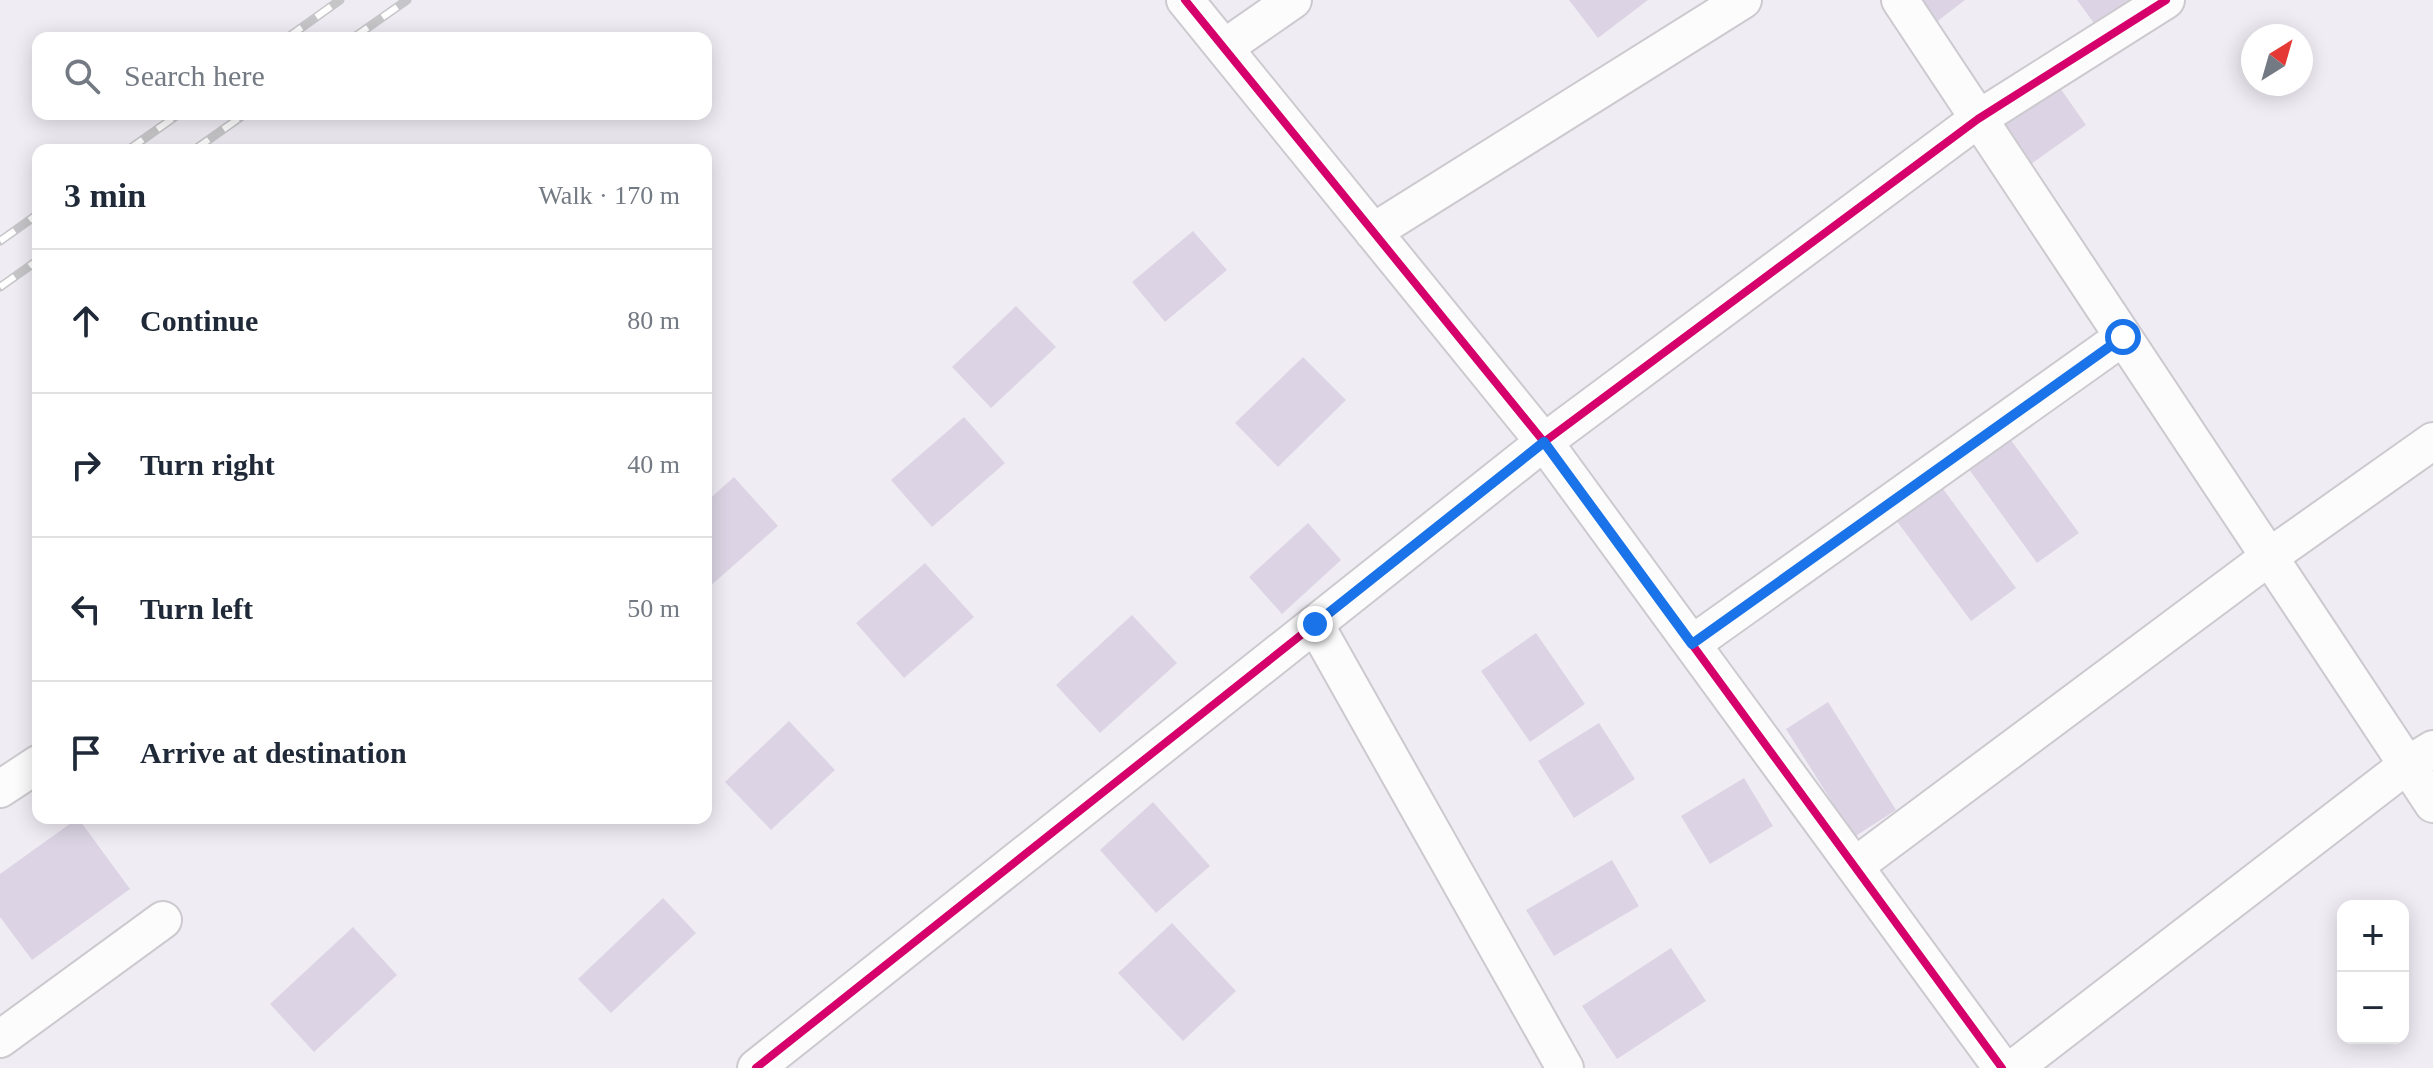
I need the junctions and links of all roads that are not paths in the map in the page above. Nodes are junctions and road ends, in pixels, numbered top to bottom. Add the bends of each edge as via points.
1 (1185, 0) edge
2 (1293, 0) edge
3 (1743, 0) edge
4 (1900, 0) edge
5 (2166, 0) edge
6 (1224, 48) junction
7 (1978, 119) junction
8 (1373, 232) junction
9 (2123, 337) junction
10 (2433, 441) edge
11 (1544, 442) junction
12 (2269, 557) junction
13 (1315, 624) junction
14 (1692, 644) junction
15 (2420, 757) edge
16 (32, 768) edge
17 (0, 789) edge
18 (2433, 804) edge
19 (1855, 866) junction
20 (163, 920) dead end
21 (0, 1039) edge
22 (756, 1068) edge
23 (1565, 1068) edge
24 (2002, 1068) edge
25 (2014, 1068) edge

1 - 6 street
2 - 6 street
3 - 8 street
4 - 7 street
5 - 7 street
6 - 8 street
7 - 9 street
7 - 11 street
8 - 11 street
9 - 12 street
9 - 14 street
10 - 12 street
11 - 13 street
11 - 14 street
12 - 15 street
12 - 19 street
13 - 22 street
13 - 23 street
14 - 19 street
15 - 18 street
15 - 25 street
16 - 17 street
19 - 24 street
20 - 21 street

